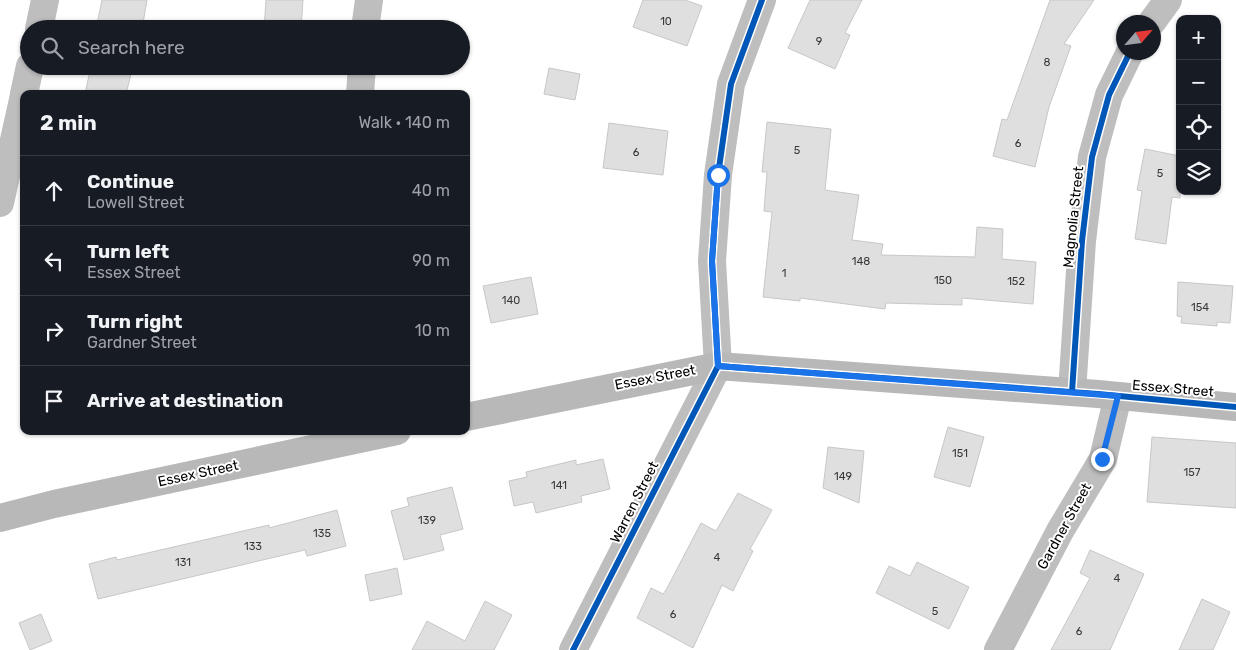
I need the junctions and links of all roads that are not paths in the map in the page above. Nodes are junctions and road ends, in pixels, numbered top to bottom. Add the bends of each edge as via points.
1 (45, 0) edge
2 (369, 0) edge
3 (762, 0) edge
4 (1168, 0) edge
5 (1157, 15) edge
6 (41, 20) edge
7 (366, 20) edge
8 (1126, 60) edge
9 (28, 75) edge
10 (361, 75) edge
11 (25, 90) edge
12 (360, 90) edge
13 (20, 113) edge
14 (0, 203) edge
15 (718, 366) junction
16 (1072, 392) junction
17 (1118, 396) junction
18 (1236, 407) edge
19 (470, 416) edge
20 (360, 435) edge
21 (333, 438) edge
22 (0, 518) edge
23 (573, 650) edge
24 (998, 650) edge

1 - 6 street
2 - 7 street
3 - 15 street via 731,84 718,175 712,261
4 - 5 street
8 - 16 street, Magnolia Street via 1109,94 1092,157 1082,241
9 - 11 street
10 - 12 street
13 - 14 street
15 - 16 main road, Essex Street
15 - 19 main road, Essex Street
15 - 23 street, Warren Street
16 - 17 main road, Essex Street
17 - 18 main road, Essex Street
17 - 24 street, Gardner Street via 1102,459
20 - 21 main road, Essex Street
21 - 22 main road, Essex Street

